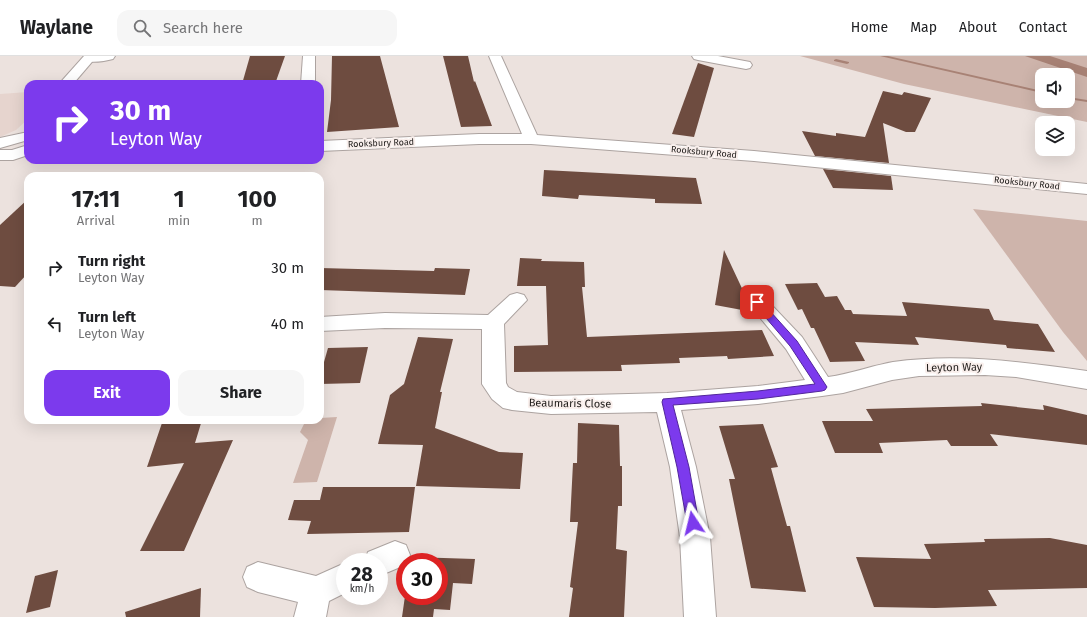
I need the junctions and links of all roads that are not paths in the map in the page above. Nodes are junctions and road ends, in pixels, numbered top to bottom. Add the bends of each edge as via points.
1 (109, 56) edge
2 (309, 56) edge
3 (495, 56) edge
4 (698, 56) edge
5 (90, 57) edge
6 (746, 65) dead end
7 (70, 80) edge
8 (308, 80) edge
9 (24, 139) edge
10 (531, 139) junction
11 (324, 146) edge
12 (2, 150) edge
13 (1087, 189) edge
14 (517, 300) dead end
15 (757, 302) dead end
16 (493, 322) junction
17 (324, 324) edge
18 (1087, 380) edge
19 (822, 387) junction
20 (667, 402) junction
21 (258, 576) dead end
22 (336, 585) edge
23 (313, 604) edge
24 (700, 617) edge

1 - 5 street
2 - 8 street
3 - 10 street
4 - 6 street
5 - 7 street
9 - 12 street
10 - 11 street, Rooksbury Road
10 - 13 street, Rooksbury Road via 754,156
14 - 16 street
15 - 19 street via 794,343
16 - 17 street via 391,320
16 - 20 street, Beaumaris Close via 494,384 500,393 512,401 552,404
18 - 19 street, Leyton Way via 1016,369 954,367 892,371
19 - 20 street, Leyton Way
20 - 24 street via 683,467 695,537
21 - 23 street
22 - 23 street

